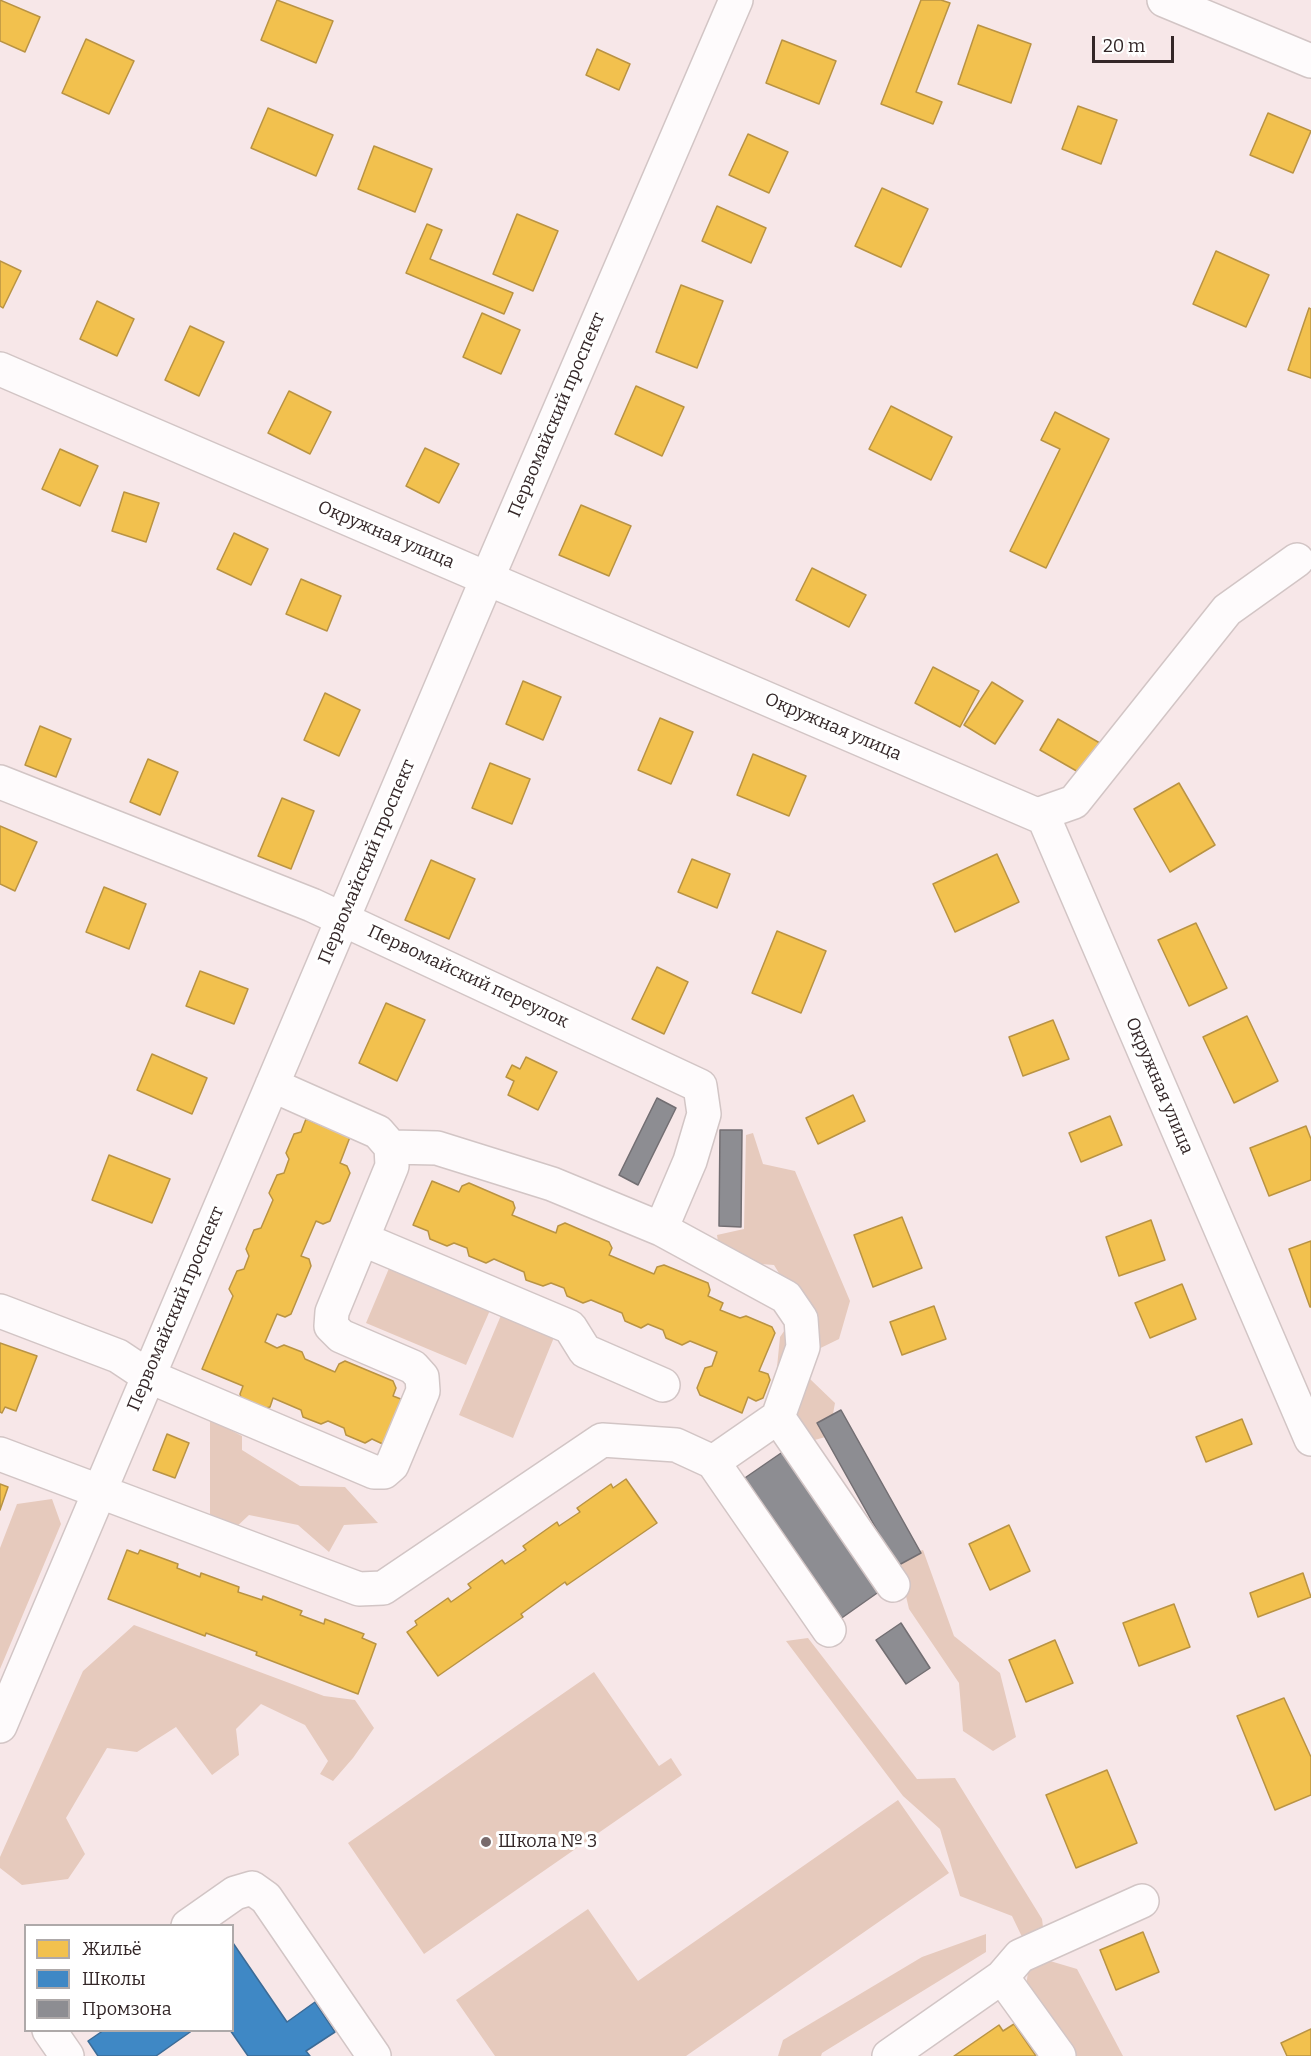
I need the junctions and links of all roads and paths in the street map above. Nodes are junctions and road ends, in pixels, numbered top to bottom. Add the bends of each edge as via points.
1 (736, 0) edge
2 (1164, 0) edge
3 (1311, 61) edge
4 (0, 369) edge
5 (1297, 560) dead end
6 (487, 579) junction
7 (0, 782) edge
8 (1037, 815) junction
9 (342, 919) junction
10 (272, 1085) junction
11 (391, 1147) junction
12 (661, 1229) junction
13 (362, 1239) junction
14 (0, 1311) edge
15 (148, 1376) junction
16 (663, 1384) dead end
17 (778, 1417) junction
18 (1311, 1439) edge
19 (0, 1454) edge
20 (713, 1462) junction
21 (99, 1492) junction
22 (893, 1585) dead end
23 (829, 1630) dead end
24 (0, 1726) edge
25 (1142, 1901) dead end
26 (191, 1924) edge
27 (1002, 1977) junction
28 (50, 2032) edge
29 (67, 2056) edge
30 (374, 2056) edge
31 (889, 2056) edge
32 (1059, 2056) edge

1 - 6 street, Первомайский проспект
2 - 3 street
4 - 6 street, Окружная улица
5 - 8 street via 1227,610 1074,802
6 - 8 street, Окружная улица
6 - 9 street, Первомайский проспект
7 - 9 street, Первомайский переулок
8 - 18 street, Окружная улица via 1044,818
9 - 10 street, Первомайский проспект
9 - 12 street, Первомайский переулок via 700,1086 704,1114 690,1161
10 - 11 street via 378,1132
10 - 15 street, Первомайский проспект
11 - 12 street via 437,1148 552,1184
11 - 13 street via 392,1166
12 - 17 street via 786,1297 801,1319 803,1347
13 - 15 street via 332,1312 331,1326 341,1336 413,1367 422,1377 423,1391 392,1465 384,1472 374,1472
13 - 16 street via 570,1327 585,1351
14 - 15 street via 118,1356
15 - 21 street, Первомайский проспект
17 - 20 street
17 - 22 street
19 - 21 street
20 - 21 street via 676,1445 602,1440 383,1588 359,1589
20 - 23 street
21 - 24 street, Первомайский проспект
25 - 27 street via 1020,1956
26 - 30 street via 235,1893 252,1888 266,1898
27 - 31 street
27 - 32 street
28 - 29 street

